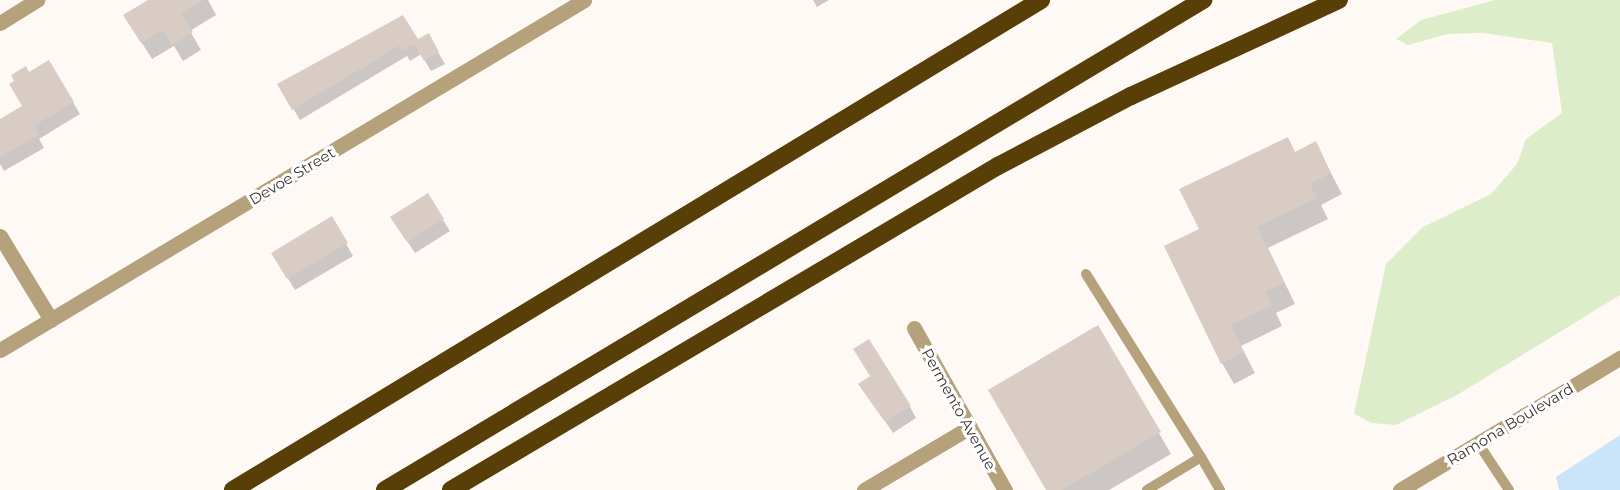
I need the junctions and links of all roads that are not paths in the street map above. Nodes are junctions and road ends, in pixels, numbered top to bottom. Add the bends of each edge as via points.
1 (37, 0) edge
2 (584, 0) edge
3 (1041, 0) edge
4 (1203, 0) edge
5 (1339, 0) edge
6 (0, 23) edge
7 (0, 236) edge
8 (1086, 274) dead end
9 (51, 320) junction
10 (914, 328) dead end
11 (0, 350) edge
12 (1620, 358) edge
13 (969, 427) junction
14 (1478, 443) junction
15 (1201, 457) junction
16 (233, 490) edge
17 (385, 490) edge
18 (451, 490) edge
19 (864, 490) edge
20 (1005, 490) edge
21 (1147, 490) edge
22 (1220, 490) edge
23 (1400, 490) edge
24 (1509, 490) edge

1 - 6 street
2 - 9 street, Devoe Street
3 - 16 highway
4 - 17 highway
5 - 18 highway via 1131,96 999,166
7 - 9 street
8 - 15 lane
9 - 11 street, Devoe Street
10 - 13 street, Permento Avenue
12 - 14 street, Ramona Boulevard
13 - 19 street
13 - 20 street, Permento Avenue
14 - 23 street, Ramona Boulevard
14 - 24 lane
15 - 21 lane
15 - 22 lane

